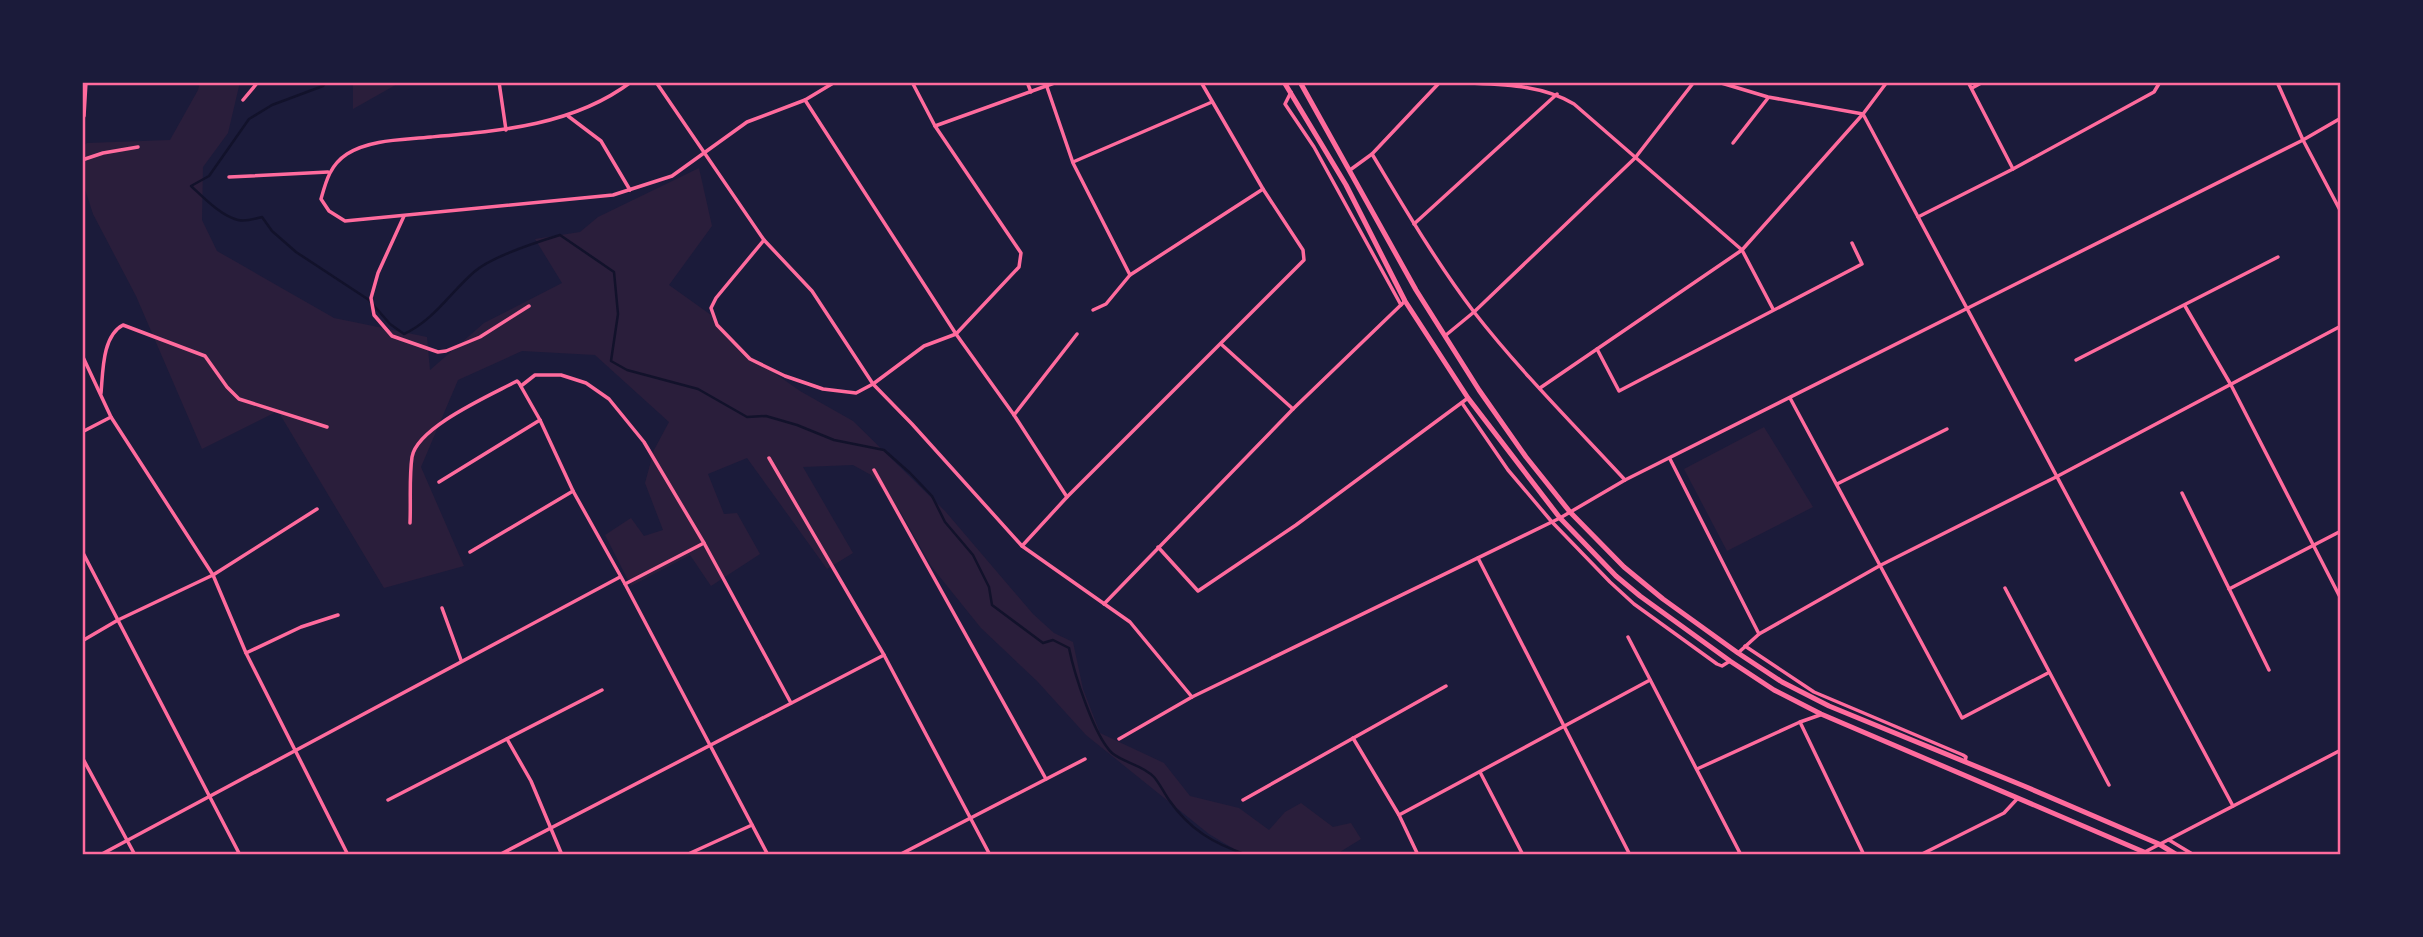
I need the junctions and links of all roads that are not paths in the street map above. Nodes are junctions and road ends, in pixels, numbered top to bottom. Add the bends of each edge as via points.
1 (86, 82) edge
2 (258, 82) edge
3 (499, 82) edge
4 (631, 82) edge
5 (656, 82) edge
6 (835, 82) edge
7 (912, 82) edge
8 (1027, 82) edge
9 (1057, 82) edge
10 (1201, 82) edge
11 (1284, 82) edge
12 (1300, 82) edge
13 (1440, 82) edge
14 (1450, 82) edge
15 (1694, 82) edge
16 (1718, 82) edge
17 (1887, 82) edge
18 (1968, 82) edge
19 (1983, 82) edge
20 (2160, 82) edge
21 (2277, 82) edge
22 (1047, 87) junction
23 (1972, 88) junction
24 (1031, 92) junction
25 (1291, 92) junction
26 (1557, 94) junction
27 (1768, 97) junction
28 (243, 100) dead end
29 (804, 100) junction
30 (1212, 102) junction
31 (1863, 114) junction
32 (84, 116) edge
33 (568, 116) junction
34 (2341, 118) edge
35 (935, 126) junction
36 (506, 130) junction
37 (2302, 140) junction
38 (1733, 143) dead end
39 (138, 147) dead end
40 (703, 152) junction
41 (1372, 153) junction
42 (1635, 158) junction
43 (82, 160) edge
44 (1073, 163) junction
45 (2013, 169) junction
46 (1350, 170) junction
47 (328, 172) junction
48 (229, 177) dead end
49 (1346, 185) junction
50 (1263, 189) junction
51 (629, 190) junction
52 (1338, 190) junction
53 (2341, 212) edge
54 (404, 216) junction
55 (1918, 217) junction
56 (1414, 224) junction
57 (764, 240) junction
58 (1852, 243) dead end
59 (1742, 250) junction
60 (2278, 257) dead end
61 (1130, 275) junction
62 (1403, 303) junction
63 (529, 306) dead end
64 (2185, 306) junction
65 (1773, 309) junction
66 (1093, 310) dead end
67 (1968, 310) junction
68 (1474, 312) junction
69 (2341, 326) edge
70 (957, 334) junction
71 (1076, 334) dead end
72 (1444, 336) junction
73 (1221, 344) junction
74 (1597, 349) junction
75 (82, 355) edge
76 (2076, 360) dead end
77 (873, 384) junction
78 (2231, 385) junction
79 (520, 387) junction
80 (1539, 388) junction
81 (101, 395) junction
82 (1468, 398) junction
83 (1790, 398) junction
84 (1462, 402) junction
85 (1293, 409) junction
86 (1014, 415) junction
87 (111, 416) junction
88 (540, 420) junction
89 (327, 427) dead end
90 (1947, 429) dead end
91 (82, 432) edge
92 (769, 458) dead end
93 (1670, 458) junction
94 (874, 470) dead end
95 (2056, 477) junction
96 (1625, 480) junction
97 (439, 482) dead end
98 (1837, 484) junction
99 (573, 491) junction
100 (2182, 493) dead end
101 (1067, 497) junction
102 (317, 509) dead end
103 (1570, 512) junction
104 (1560, 517) junction
105 (1552, 522) junction
106 (410, 523) dead end
107 (2341, 531) edge
108 (704, 544) junction
109 (1022, 546) junction
110 (2314, 546) junction
111 (1158, 547) junction
112 (82, 551) edge
113 (470, 552) dead end
114 (1478, 558) junction
115 (1881, 565) junction
116 (213, 575) junction
117 (620, 577) junction
118 (625, 584) junction
119 (2005, 588) dead end
120 (2229, 589) junction
121 (1640, 596) junction
122 (2341, 599) edge
123 (1104, 604) junction
124 (1634, 604) junction
125 (442, 608) dead end
126 (338, 615) dead end
127 (118, 620) junction
128 (1759, 634) junction
129 (1628, 636) dead end
130 (82, 641) edge
131 (1745, 646) junction
132 (246, 653) junction
133 (1738, 653) junction
134 (884, 655) junction
135 (461, 660) junction
136 (1730, 661) junction
137 (2269, 670) dead end
138 (2048, 673) junction
139 (1650, 680) junction
140 (1446, 686) dead end
141 (602, 690) dead end
142 (1192, 697) junction
143 (791, 703) junction
144 (1821, 714) junction
145 (1800, 722) junction
146 (1564, 726) junction
147 (1353, 737) junction
148 (507, 739) junction
149 (1119, 739) dead end
150 (710, 745) junction
151 (2341, 750) edge
152 (296, 751) junction
153 (82, 757) edge
154 (1085, 759) dead end
155 (1965, 762) junction
156 (1696, 769) junction
157 (1480, 772) junction
158 (1046, 779) junction
159 (2109, 785) dead end
160 (210, 796) junction
161 (2019, 797) junction
162 (388, 800) dead end
163 (1243, 800) dead end
164 (2233, 806) junction
165 (1399, 815) junction
166 (971, 818) junction
167 (752, 825) junction
168 (550, 828) junction
169 (127, 840) junction
170 (2168, 840) junction
171 (2159, 844) junction
172 (2145, 854) edge
173 (100, 855) edge
174 (135, 855) edge
175 (240, 855) edge
176 (348, 855) edge
177 (499, 855) edge
178 (562, 855) edge
179 (686, 855) edge
180 (768, 855) edge
181 (899, 855) edge
182 (990, 855) edge
183 (1418, 855) edge
184 (1523, 855) edge
185 (1630, 855) edge
186 (1741, 855) edge
187 (1864, 855) edge
188 (1920, 855) edge
189 (2177, 855) edge
190 (2194, 855) edge

1 - 32 street
2 - 28 street
3 - 36 street
4 - 33 street
5 - 40 street
6 - 29 street
7 - 35 street
8 - 24 street
9 - 22 street
10 - 30 street
11 - 25 main road
12 - 46 main road
13 - 41 street
14 - 26 street
15 - 42 street
16 - 27 street
17 - 31 street
18 - 23 street
19 - 23 street
20 - 45 street via 2154,92
21 - 37 street
22 - 24 street
22 - 44 street
23 - 45 street
24 - 35 street
25 - 49 main road
25 - 52 street via 1285,104
26 - 42 street
26 - 56 street
27 - 31 street
27 - 38 street
29 - 40 street via 747,122
29 - 70 street
30 - 44 street
30 - 50 street
31 - 55 street
31 - 59 street
33 - 36 street
33 - 51 street via 601,141
34 - 37 street
35 - 70 street via 1021,253 1019,267
36 - 47 street via 370,144 347,153
37 - 53 street
37 - 67 street
39 - 43 street
40 - 51 street via 672,176
40 - 57 street
41 - 46 street
41 - 56 street
42 - 59 street
42 - 68 street
44 - 61 street
45 - 55 street
46 - 72 main road
47 - 48 street
47 - 54 street via 321,199 338,218
49 - 52 street
49 - 62 main road
50 - 61 street
50 - 73 street via 1303,250 1304,260
51 - 54 street
52 - 62 street
54 - 63 street via 377,272 371,298 374,316 392,336 446,351 480,337
55 - 67 street
56 - 68 street
57 - 77 street via 811,291
57 - 77 street via 711,307 717,325 750,359 785,376 823,389 856,393
58 - 65 street via 1862,264
59 - 65 street
59 - 74 street
60 - 64 street
61 - 66 street via 1106,304
62 - 82 main road
62 - 85 street
64 - 76 street
64 - 78 street
65 - 74 street via 1619,391
67 - 83 street
67 - 95 street
68 - 72 street
68 - 80 street
69 - 78 street
70 - 77 street via 924,346
70 - 86 street
71 - 86 street
72 - 103 main road via 1526,457
73 - 85 street
73 - 101 street
74 - 80 street
75 - 81 street
77 - 109 street
78 - 95 street
78 - 110 street
79 - 88 street
79 - 106 street via 517,381 458,411 422,439 412,455
79 - 108 street via 536,376 561,375 586,383 609,399 644,442
80 - 96 street
81 - 87 street
81 - 89 street via 106,351 116,328 123,325 205,356 239,399
82 - 84 street
82 - 104 main road
83 - 93 street
83 - 98 street
84 - 105 street via 1508,470
84 - 111 street via 1198,591
85 - 111 street
86 - 101 street
87 - 91 street
87 - 116 street
88 - 97 street
88 - 99 street
90 - 98 street
92 - 134 street
93 - 96 street
93 - 128 street
94 - 158 street
95 - 115 street
95 - 164 street
96 - 103 street
98 - 115 street
99 - 113 street
99 - 117 street
100 - 120 street
101 - 109 street
102 - 116 street
103 - 104 street
103 - 133 main road via 1624,567
104 - 105 street
104 - 121 main road
105 - 114 street
105 - 124 street
107 - 110 street
108 - 118 street
108 - 143 street
109 - 123 street
110 - 120 street
110 - 122 street
111 - 123 street
112 - 127 street
114 - 142 street
114 - 146 street
115 - 128 street
115 - 138 street via 1962,718
116 - 127 street
116 - 132 street
117 - 118 street
117 - 135 street
118 - 150 street
119 - 138 street
120 - 137 street
121 - 124 street
121 - 136 main road
123 - 142 street via 1130,622
124 - 136 street via 1717,664
125 - 135 street
126 - 132 street
127 - 130 street
127 - 160 street
128 - 131 street
129 - 139 street
131 - 133 street
131 - 155 street via 1814,692 1963,755
132 - 152 street
133 - 155 main road via 1829,706
134 - 143 street
134 - 166 street
135 - 152 street
136 - 144 main road
138 - 159 street
139 - 146 street
139 - 156 street
140 - 147 street
141 - 148 street
142 - 149 street
143 - 150 street
144 - 145 street
144 - 161 main road
145 - 156 street
145 - 187 street
146 - 157 street
146 - 185 street
147 - 163 street
147 - 165 street
148 - 162 street
148 - 168 street
150 - 167 street
150 - 168 street
151 - 164 street
152 - 160 street
152 - 176 street
153 - 169 street
154 - 158 street
155 - 171 main road
156 - 186 street
157 - 165 street
157 - 184 street
158 - 166 street
160 - 169 street
160 - 175 street
161 - 172 main road
161 - 188 street via 2004,813
164 - 170 street
165 - 183 street
166 - 181 street
166 - 182 street
167 - 179 street
167 - 180 street
168 - 177 street
168 - 178 street
169 - 173 street
169 - 174 street
170 - 171 street
170 - 190 street
171 - 172 street
171 - 189 main road

